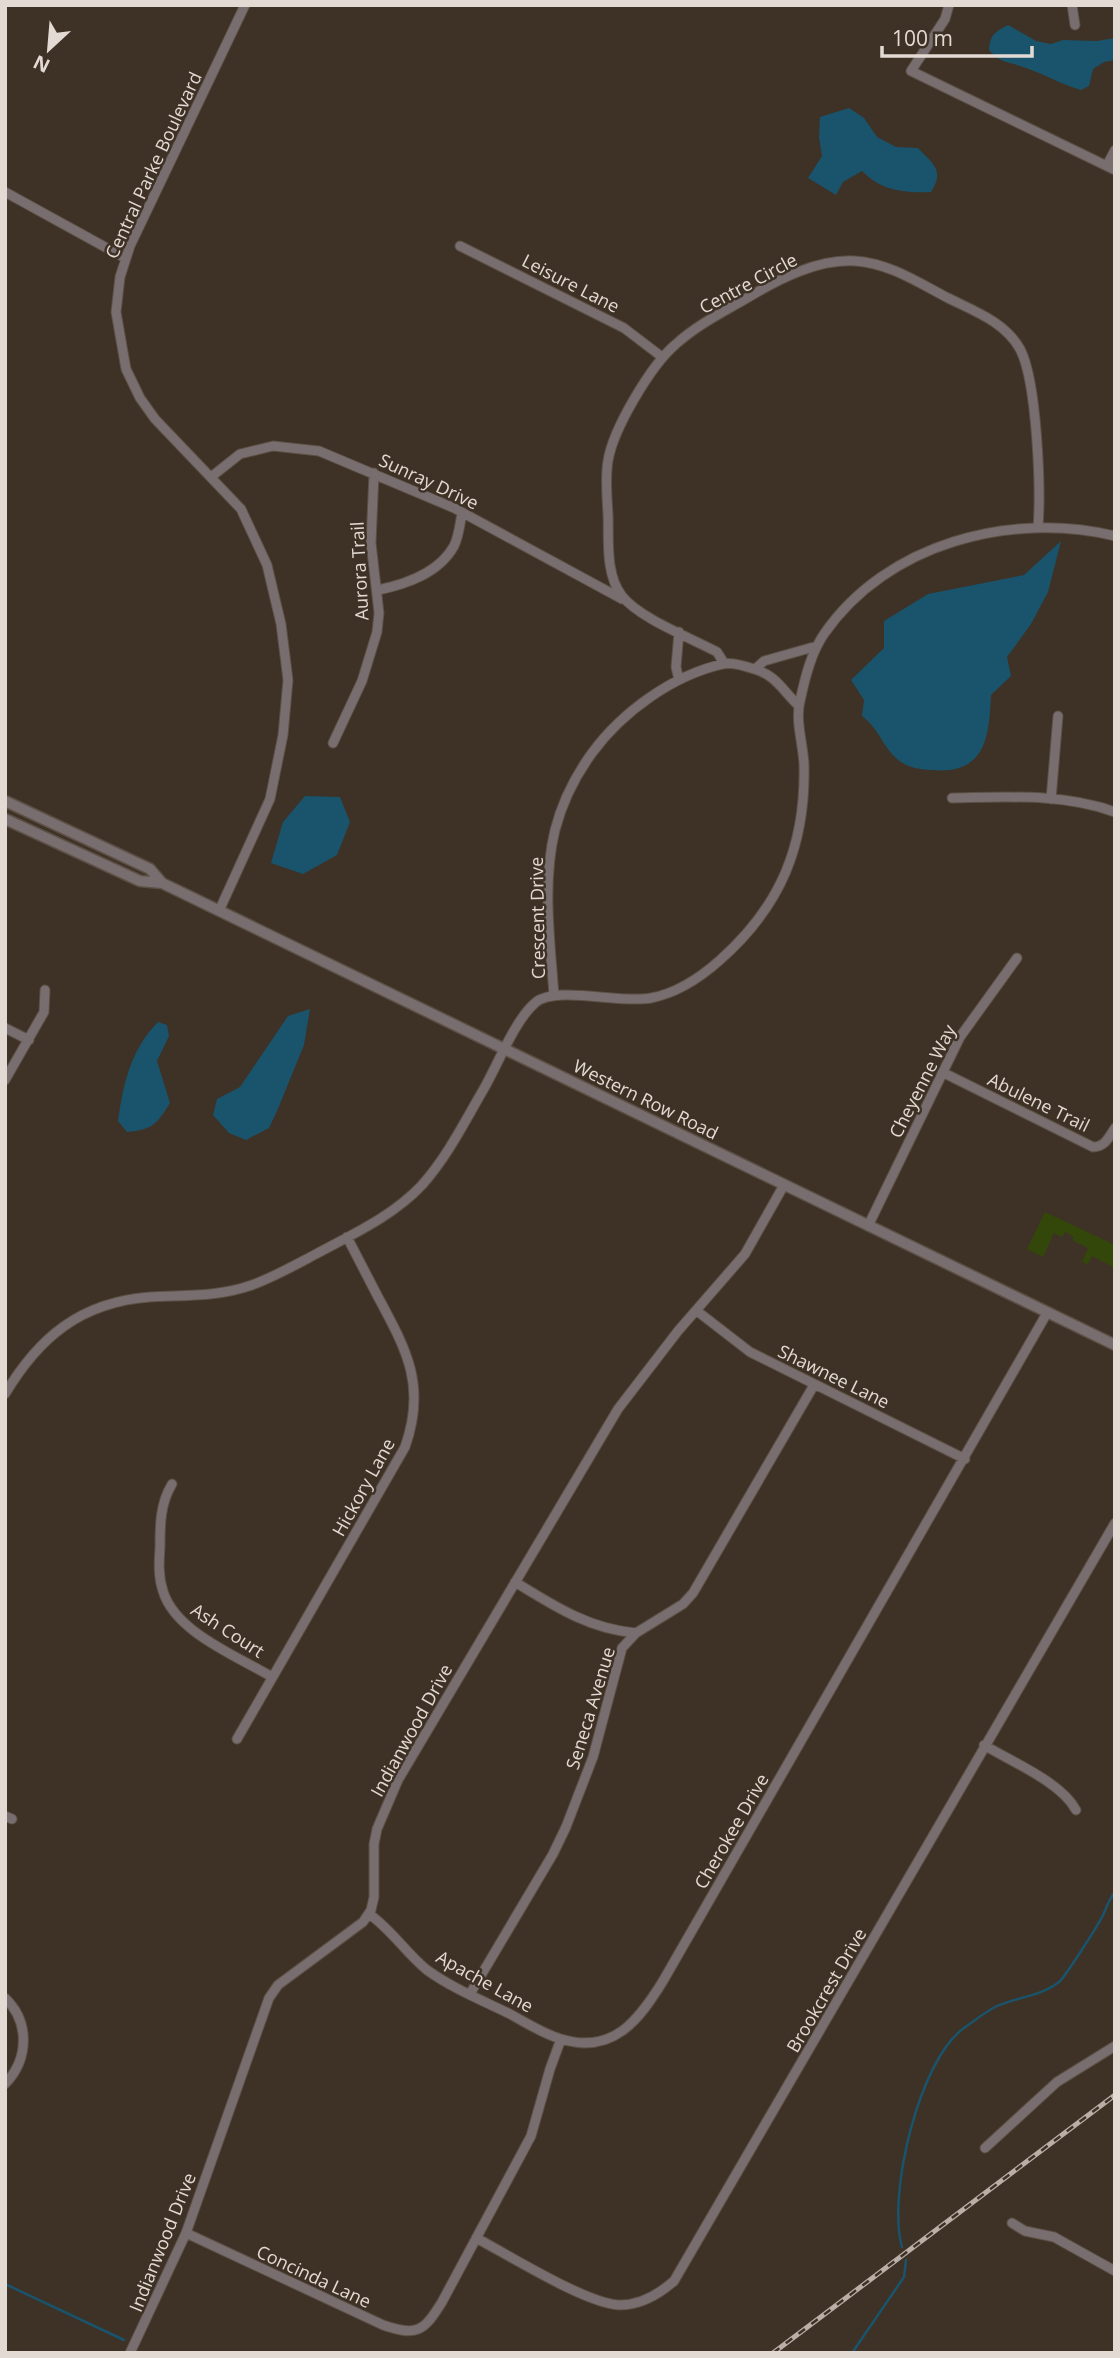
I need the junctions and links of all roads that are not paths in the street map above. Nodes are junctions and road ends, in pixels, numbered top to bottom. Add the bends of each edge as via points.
1 (244, 5) edge
2 (949, 5) edge
3 (1072, 5) edge
4 (1075, 25) dead end
5 (1115, 150) edge
6 (1111, 167) edge
7 (5, 192) edge
8 (460, 246) dead end
9 (125, 258) junction
10 (662, 358) junction
11 (374, 473) junction
12 (211, 477) junction
13 (462, 513) junction
14 (1038, 527) junction
15 (1115, 536) edge
16 (378, 590) junction
17 (627, 602) junction
18 (679, 632) junction
19 (817, 646) junction
20 (724, 663) junction
21 (755, 669) junction
22 (679, 680) junction
23 (798, 705) junction
24 (1058, 716) dead end
25 (332, 743) dead end
26 (952, 798) dead end
27 (1051, 799) junction
28 (5, 801) edge
29 (1115, 812) edge
30 (5, 819) edge
31 (162, 883) junction
32 (219, 911) junction
33 (1017, 957) dead end
34 (45, 990) dead end
35 (554, 995) junction
36 (5, 1028) edge
37 (29, 1040) junction
38 (506, 1048) junction
39 (942, 1072) junction
40 (5, 1080) edge
41 (1115, 1128) edge
42 (784, 1185) junction
43 (868, 1226) junction
44 (347, 1237) junction
45 (696, 1311) junction
46 (1047, 1313) junction
47 (1115, 1345) edge
48 (814, 1385) junction
49 (5, 1394) edge
50 (965, 1459) junction
51 (172, 1484) dead end
52 (1114, 1526) edge
53 (515, 1582) junction
54 (636, 1633) junction
55 (272, 1676) junction
56 (237, 1739) dead end
57 (984, 1745) junction
58 (1076, 1811) dead end
59 (369, 1914) junction
60 (470, 1994) junction
61 (5, 1997) edge
62 (561, 2039) junction
63 (1115, 2046) edge
64 (5, 2084) edge
65 (985, 2148) dead end
66 (1012, 2223) dead end
67 (186, 2233) junction
68 (476, 2238) junction
69 (1115, 2272) edge
70 (130, 2353) edge

1 - 9 street, Central Parke Boulevard
2 - 6 street via 945,19 911,71
3 - 4 street
5 - 6 street
7 - 9 street
8 - 10 street, Leisure Lane via 624,328
9 - 12 street, Central Parke Boulevard via 116,312 126,369 155,419
10 - 14 street, Centre Circle via 707,322 806,269 857,261 906,276 987,317 1019,347 1031,389
10 - 17 street, Centre Circle via 618,430 607,465 610,562 615,584
11 - 12 street, Sunray Drive via 319,451 273,446 240,454
11 - 13 street, Sunray Drive
11 - 16 street, Aurora Trail via 371,542
12 - 32 street, Central Parke Boulevard via 241,509 267,565 289,680 270,799
13 - 16 street via 455,543 430,572
13 - 17 street, Sunray Drive
14 - 15 street
14 - 19 street via 950,542 915,556 859,594
16 - 25 street, Aurora Trail via 372,654
17 - 18 street
18 - 20 street via 717,652
18 - 22 street
19 - 21 street via 764,661
19 - 23 street
20 - 21 street
20 - 22 street, Crescent Drive
21 - 23 street via 775,679
22 - 35 street, Crescent Drive via 640,706 601,741 566,799 548,871
23 - 35 street via 804,759 799,834 782,883 753,926 717,964 666,994 638,1000
24 - 27 street
26 - 27 street
27 - 29 street
28 - 31 street, Western Row Road via 150,869
30 - 31 street, Western Row Road via 141,881
31 - 32 street, Western Row Road
32 - 38 street, Western Row Road
33 - 39 street, Cheyenne Way via 968,1024
34 - 37 street via 44,1012
35 - 38 street via 534,1004
36 - 37 street
37 - 40 street
38 - 42 street, Western Row Road
38 - 44 street via 456,1136 421,1185 387,1214
39 - 41 street, Abulene Trail via 1093,1147 1106,1142
39 - 43 street, Cheyenne Way
42 - 43 street, Western Row Road
42 - 45 street, Indianwood Drive via 745,1254
43 - 46 street, Western Row Road
44 - 49 street via 275,1275 232,1291 128,1300 84,1314 35,1349
44 - 55 street, Hickory Lane via 405,1350 414,1379 413,1418 405,1447
45 - 48 street, Shawnee Lane via 750,1352
45 - 53 street, Indianwood Drive via 618,1409
46 - 47 street, Western Row Road
46 - 50 street, Cherokee Drive
48 - 50 street, Shawnee Lane
48 - 54 street, Seneca Avenue via 693,1593
50 - 62 street, Cherokee Drive via 651,2000 626,2030 612,2037 590,2042
51 - 55 street, Ash Court via 160,1527 159,1572 167,1600 191,1629
52 - 57 street, Brookcrest Drive
53 - 54 street via 586,1622
53 - 59 street, Indianwood Drive via 384,1811 374,1844 374,1897
54 - 60 street, Seneca Avenue via 620,1655 593,1757 566,1827
55 - 56 street, Hickory Lane
57 - 58 street via 1057,1788
57 - 68 street, Brookcrest Drive via 674,2281 642,2301 606,2303
59 - 60 street, Apache Lane via 428,1970
59 - 67 street, Indianwood Drive via 278,1985 269,1998
60 - 62 street, Apache Lane
61 - 64 street via 18,2015 24,2036 19,2064
62 - 68 street via 531,2136
63 - 65 street via 1056,2082
66 - 69 street via 1054,2237
67 - 68 street, Concinda Lane via 383,2325 411,2332 430,2322
67 - 70 street, Indianwood Drive

